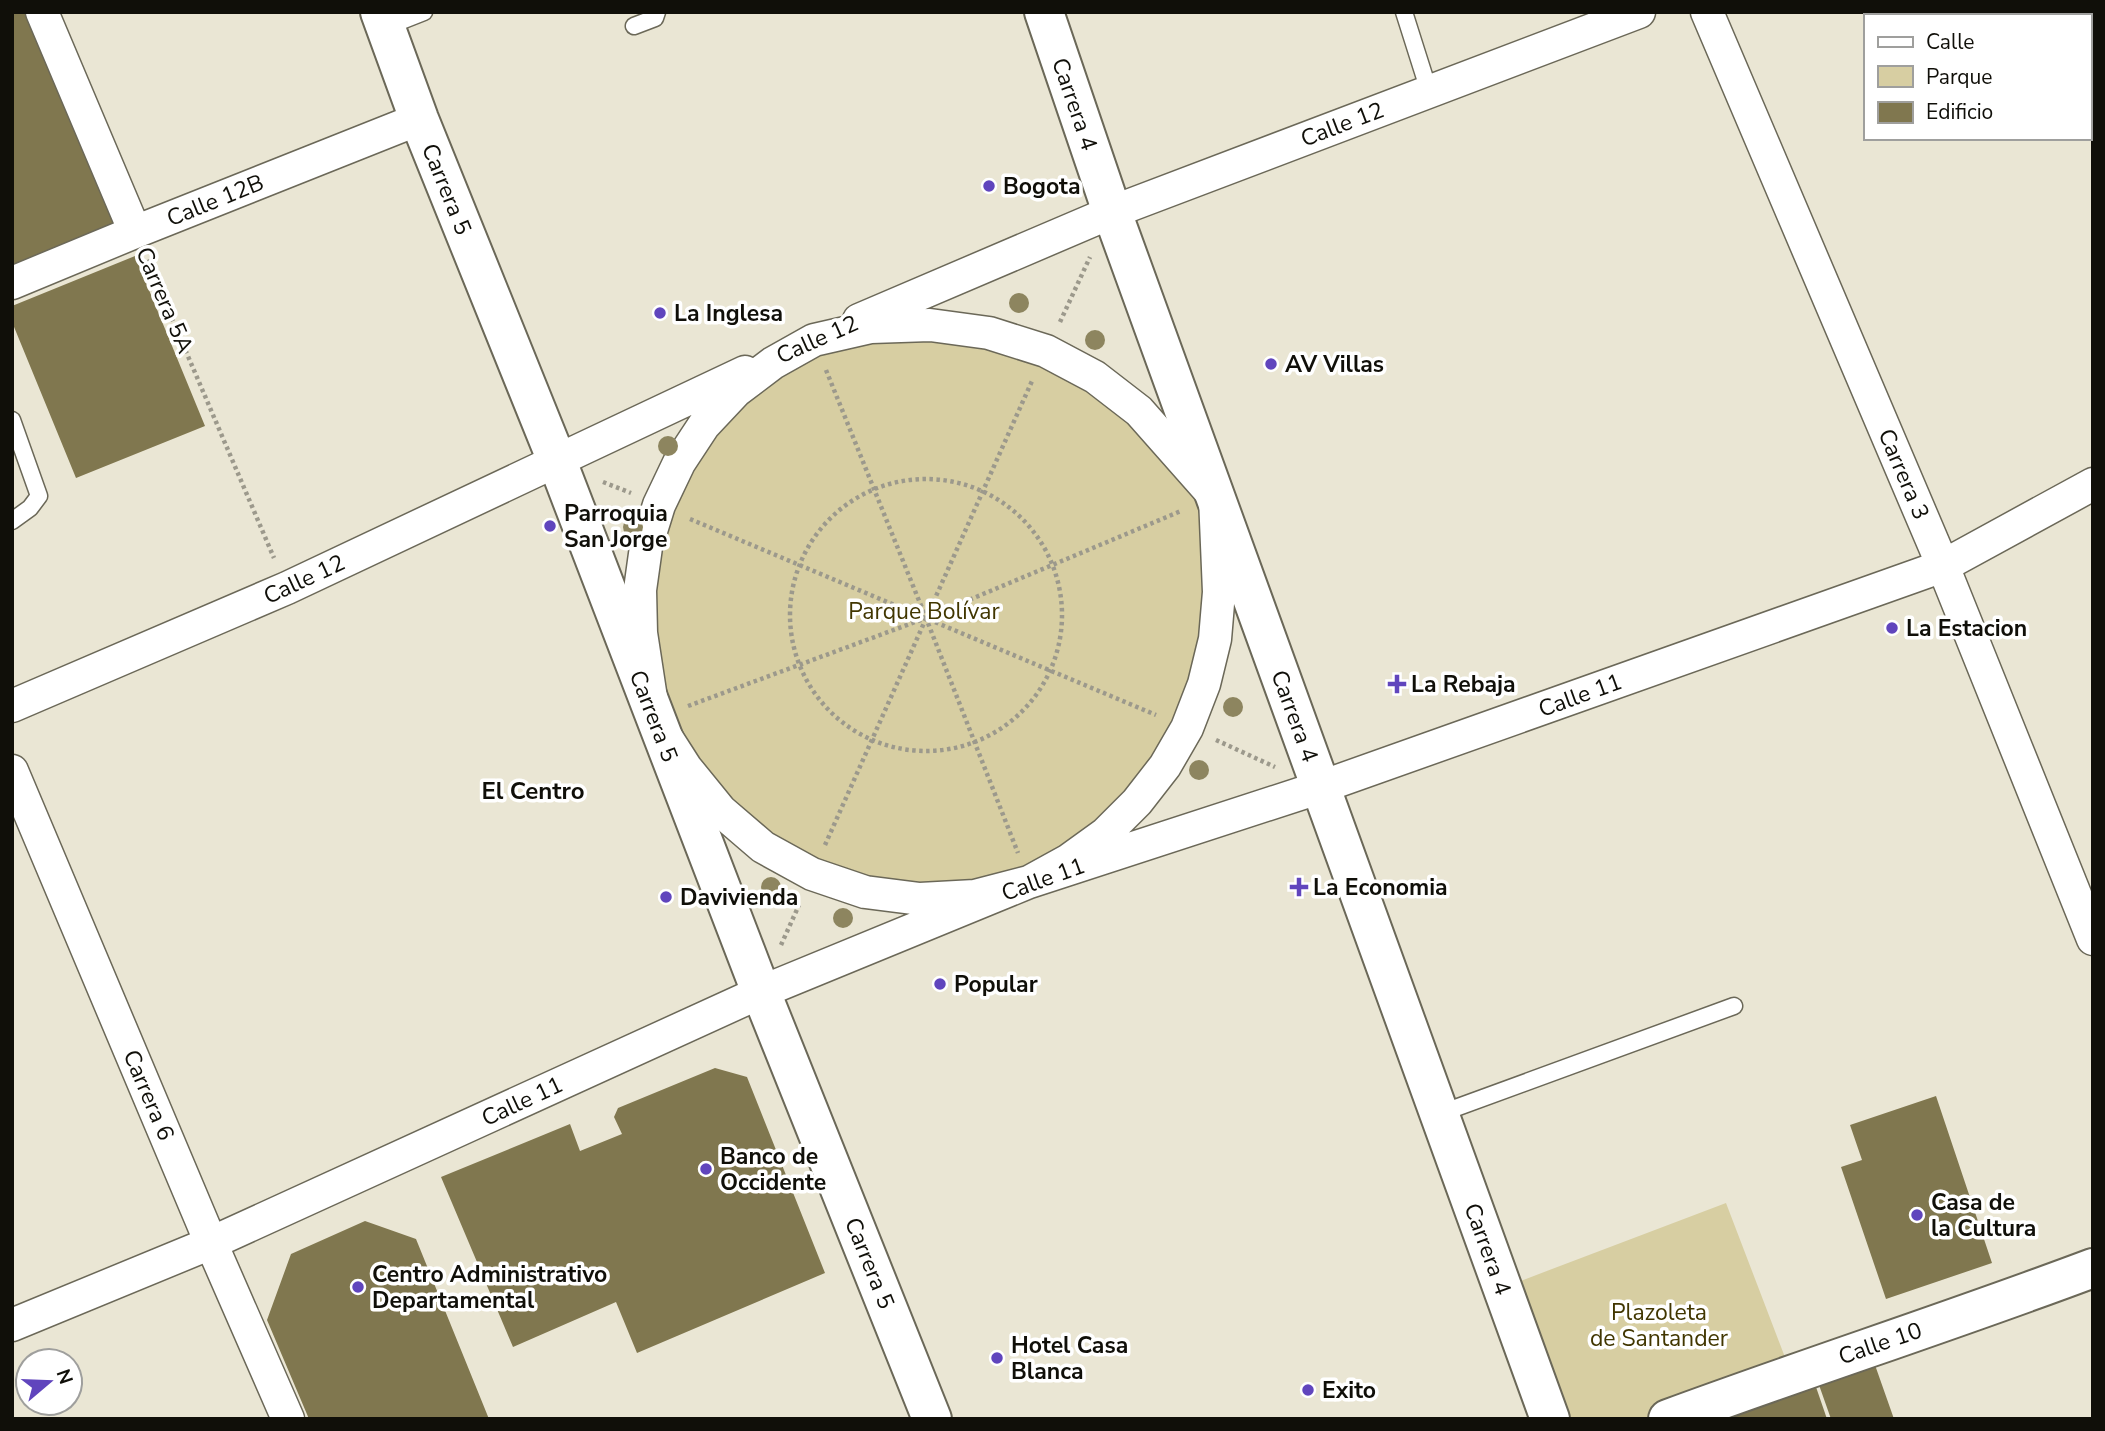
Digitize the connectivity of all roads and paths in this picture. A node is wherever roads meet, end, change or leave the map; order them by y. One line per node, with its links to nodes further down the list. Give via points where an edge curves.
1 (42, 12): 13 (street, Carrera 5A)
2 (424, 12): 8 (lane)
3 (657, 12): 9 (lane, via 655,18)
4 (1044, 12): 12 (main road, Carrera 4)
5 (1404, 12): 10 (lane)
6 (1639, 12): 10 (street, Calle 12)
7 (1707, 12): 27 (street, Carrera 3)
8 (383, 20): 11 (main road, Carrera 5)
9 (634, 26)
10 (1429, 91): 12 (street, Calle 12)
11 (419, 119): 13 (street, Calle 12B); 18 (main road, Carrera 5)
12 (1111, 212): 15 (street, Calle 12); 16 (path); 22 (main road, Carrera 4)
13 (135, 232): 14 (street, Calle 12B); 28 (path, Carrera 5A)
14 (12, 284)
15 (814, 340): 16 (street, via 871,327 930,325 989,332); 18 (street, Calle 12); 20 (path); 23 (street, via 773,363 728,399 679,463)
16 (1046, 351): 21 (path); 22 (street, via 1095,377 1139,411)
17 (12, 420): 24 (lane, via 39,496)
18 (556, 461): 23 (path); 28 (street, Calle 12); 33 (main road, Carrera 5)
19 (2093, 484): 27 (street, Calle 11)
20 (873, 487): 21 (path, via 929,477); 25 (path, via 828,518); 29 (path)
21 (984, 490): 26 (path, via 1026,520); 29 (path)
22 (1215, 497): 26 (path); 34 (street, via 1219,592 1215,639); 38 (main road, Carrera 4)
23 (659, 505): 25 (path); 33 (street, via 646,547 640,590 641,634)
24 (12, 521)
25 (798, 564): 29 (path); 30 (path, via 788,615)
26 (1054, 564): 29 (path); 31 (path, via 1064,618)
27 (1943, 566): 38 (street, Calle 11); 41 (street, Carrera 3)
28 (287, 588): 32 (street, Calle 12)
29 (926, 618): 30 (path); 31 (path); 35 (path); 36 (path)
30 (798, 666): 33 (path); 35 (path, via 827,711)
31 (1053, 671): 34 (path); 36 (path, via 1021,716)
32 (12, 706)
33 (654, 718): 39 (street, via 721,811 763,847); 42 (main road, Carrera 5)
34 (1187, 727): 38 (path); 40 (street, via 1165,766 1105,834)
35 (871, 742): 36 (path, via 923,754); 39 (path)
36 (976, 745): 40 (path)
37 (12, 771): 45 (street, Carrera 6)
38 (1321, 787): 40 (street, Calle 11); 44 (main road, Carrera 4)
39 (812, 874): 40 (street, via 865,892 920,899 975,896); 42 (path)
40 (1029, 882): 42 (street, Calle 11)
41 (2093, 939)
42 (761, 992): 45 (street, Calle 11); 50 (main road, Carrera 5)
43 (1734, 1006): 44 (lane)
44 (1439, 1114): 48 (main road, Carrera 4)
45 (211, 1243): 47 (street, Calle 11); 49 (street, Carrera 6)
46 (2093, 1268): 51 (main road, Calle 10)
47 (12, 1325)
48 (1540, 1416)
49 (288, 1419)
50 (932, 1419)
51 (1668, 1419)

